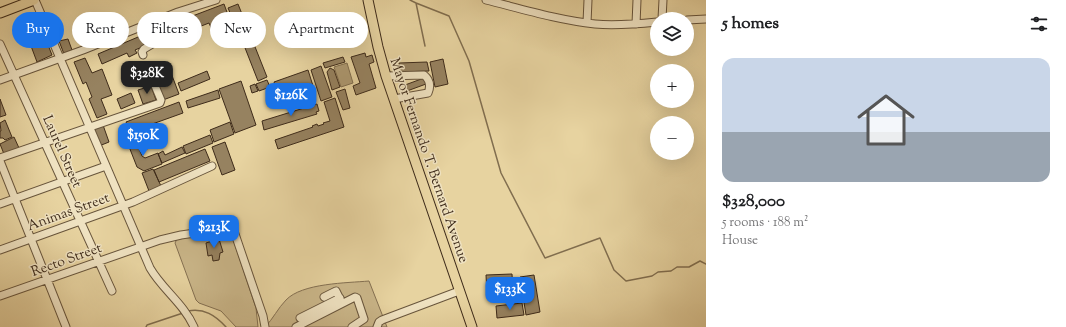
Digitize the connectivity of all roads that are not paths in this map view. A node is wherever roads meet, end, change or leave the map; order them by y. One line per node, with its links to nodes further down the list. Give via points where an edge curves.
1 (35, 0): 10 (main road); 20 (street)
2 (216, 0): 8 (street)
3 (368, 0): 23 (main road, Mayor Fernando T. Bernard Avenue)
4 (486, 0): 13 (street)
5 (588, 0): 13 (street)
6 (637, 0): 15 (street)
7 (663, 0): 9 (street)
8 (182, 12)
9 (662, 12)
10 (0, 14)
11 (706, 19): 12 (street)
12 (694, 20)
13 (587, 23): 15 (street)
14 (650, 23): 15 (street)
15 (636, 24)
16 (137, 29): 20 (street)
17 (0, 44): 21 (street, Laurel Street)
18 (146, 48): 19 (street)
19 (142, 55)
20 (60, 58): 21 (street); 26 (street)
21 (14, 74): 24 (street); 27 (street, Laurel Street)
22 (150, 74): 26 (street, via 161,103)
23 (386, 76): 25 (main road, Mayor Fernando T. Bernard Avenue); 25 (street, via 424,75 429,82 428,92)
24 (0, 80)
25 (394, 99): 42 (main road, Mayor Fernando T. Bernard Avenue)
26 (90, 127): 27 (street); 29 (street)
27 (46, 142): 28 (street); 31 (street, Laurel Street)
28 (0, 160): 32 (street)
29 (106, 166): 31 (street); 34 (street)
30 (212, 166): 34 (street, Animas Street)
31 (63, 181): 32 (street); 35 (street, Laurel Street)
32 (15, 198): 33 (street); 36 (street)
33 (0, 204)
34 (122, 205): 35 (street, Animas Street); 37 (street)
35 (80, 221): 36 (street, Animas Street); 39 (street, Laurel Street)
36 (31, 239): 38 (street, Animas Street); 40 (street)
37 (140, 247): 39 (street, Recto Street); 48 (street, via 155,276 186,312); 49 (street, Recto Street, via 181,235 227,227 233,229)
38 (0, 250)
39 (98, 261): 40 (street, Recto Street); 41 (street, Laurel Street)
40 (47, 279): 43 (street, Recto Street); 47 (street)
41 (112, 291)
42 (459, 291): 52 (street, via 382,320); 53 (main road, Mayor Fernando T. Bernard Avenue)
43 (0, 296)
44 (324, 297): 45 (street, via 336,291)
45 (341, 300): 46 (street); 50 (street); 51 (street, via 357,298 364,319)
46 (300, 318)
47 (66, 327)
48 (194, 327)
49 (265, 327)
50 (296, 327)
51 (352, 327)
52 (377, 327)
53 (472, 327)

